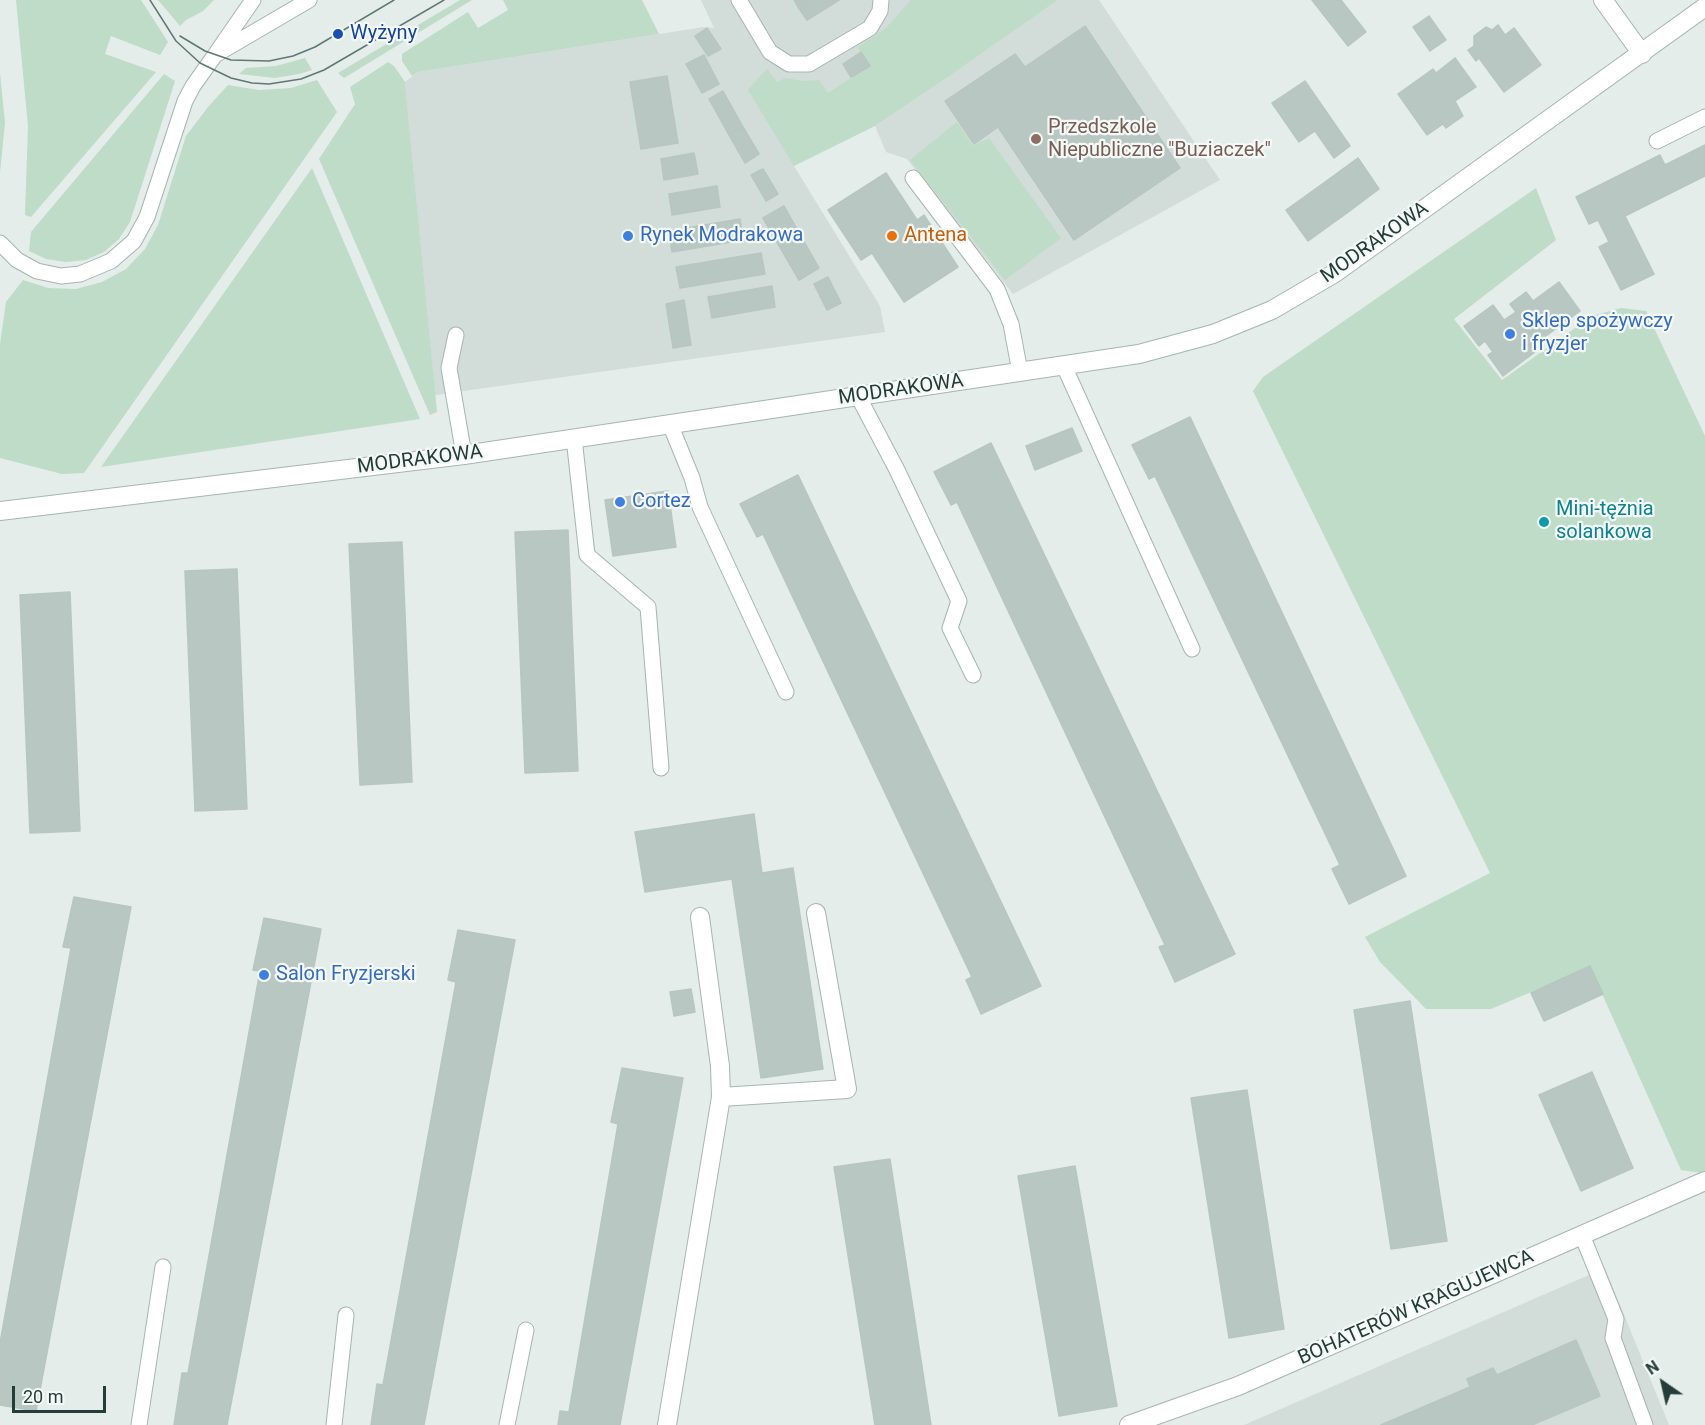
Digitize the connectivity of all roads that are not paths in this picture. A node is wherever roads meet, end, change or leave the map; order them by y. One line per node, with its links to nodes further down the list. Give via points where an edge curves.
1 (253, 0): 8 (lane)
2 (309, 0): 8 (lane)
3 (739, 0): 4 (lane, via 770,52 789,64 809,64 870,28 880,11)
4 (881, 0)
5 (1603, 0): 7 (street)
6 (1705, 7): 7 (street, MODRAKOWA)
7 (1642, 54): 14 (street, MODRAKOWA, via 1335,273 1272,310 1213,334 1139,354)
8 (215, 55): 12 (lane, via 185,101 147,217 134,241 111,261 80,274 61,276 37,271 17,260)
9 (1705, 117): 10 (lane)
10 (1658, 141)
11 (913, 178): 15 (lane, via 997,289 1011,324)
12 (0, 243)
13 (456, 335): 19 (lane, via 449,368)
14 (1064, 366): 15 (street, MODRAKOWA); 21 (lane)
15 (1020, 372): 16 (street, MODRAKOWA)
16 (858, 396): 17 (street, MODRAKOWA); 22 (lane, via 959,601 950,628)
17 (670, 424): 18 (street, MODRAKOWA); 23 (lane, via 700,507)
18 (574, 438): 19 (street, MODRAKOWA); 24 (lane, via 587,555 648,607)
19 (464, 455): 20 (street, MODRAKOWA)
20 (0, 511)
21 (1192, 650)
22 (973, 675)
23 (786, 692)
24 (661, 768)
25 (816, 913): 27 (street, via 846,1089)
26 (700, 917): 27 (street)
27 (721, 1097): 36 (street)
28 (1702, 1183): 29 (street, BOHATERÓW KRAGUJEWCA)
29 (1582, 1235): 37 (street, BOHATERÓW KRAGUJEWCA, via 1238,1386); 38 (lane, via 1616,1319 1613,1338)
30 (163, 1268): 33 (lane)
31 (346, 1315): 34 (lane)
32 (526, 1330): 35 (lane)
33 (139, 1425)
34 (334, 1425)
35 (507, 1425)
36 (667, 1425)
37 (1129, 1425)
38 (1645, 1425)

